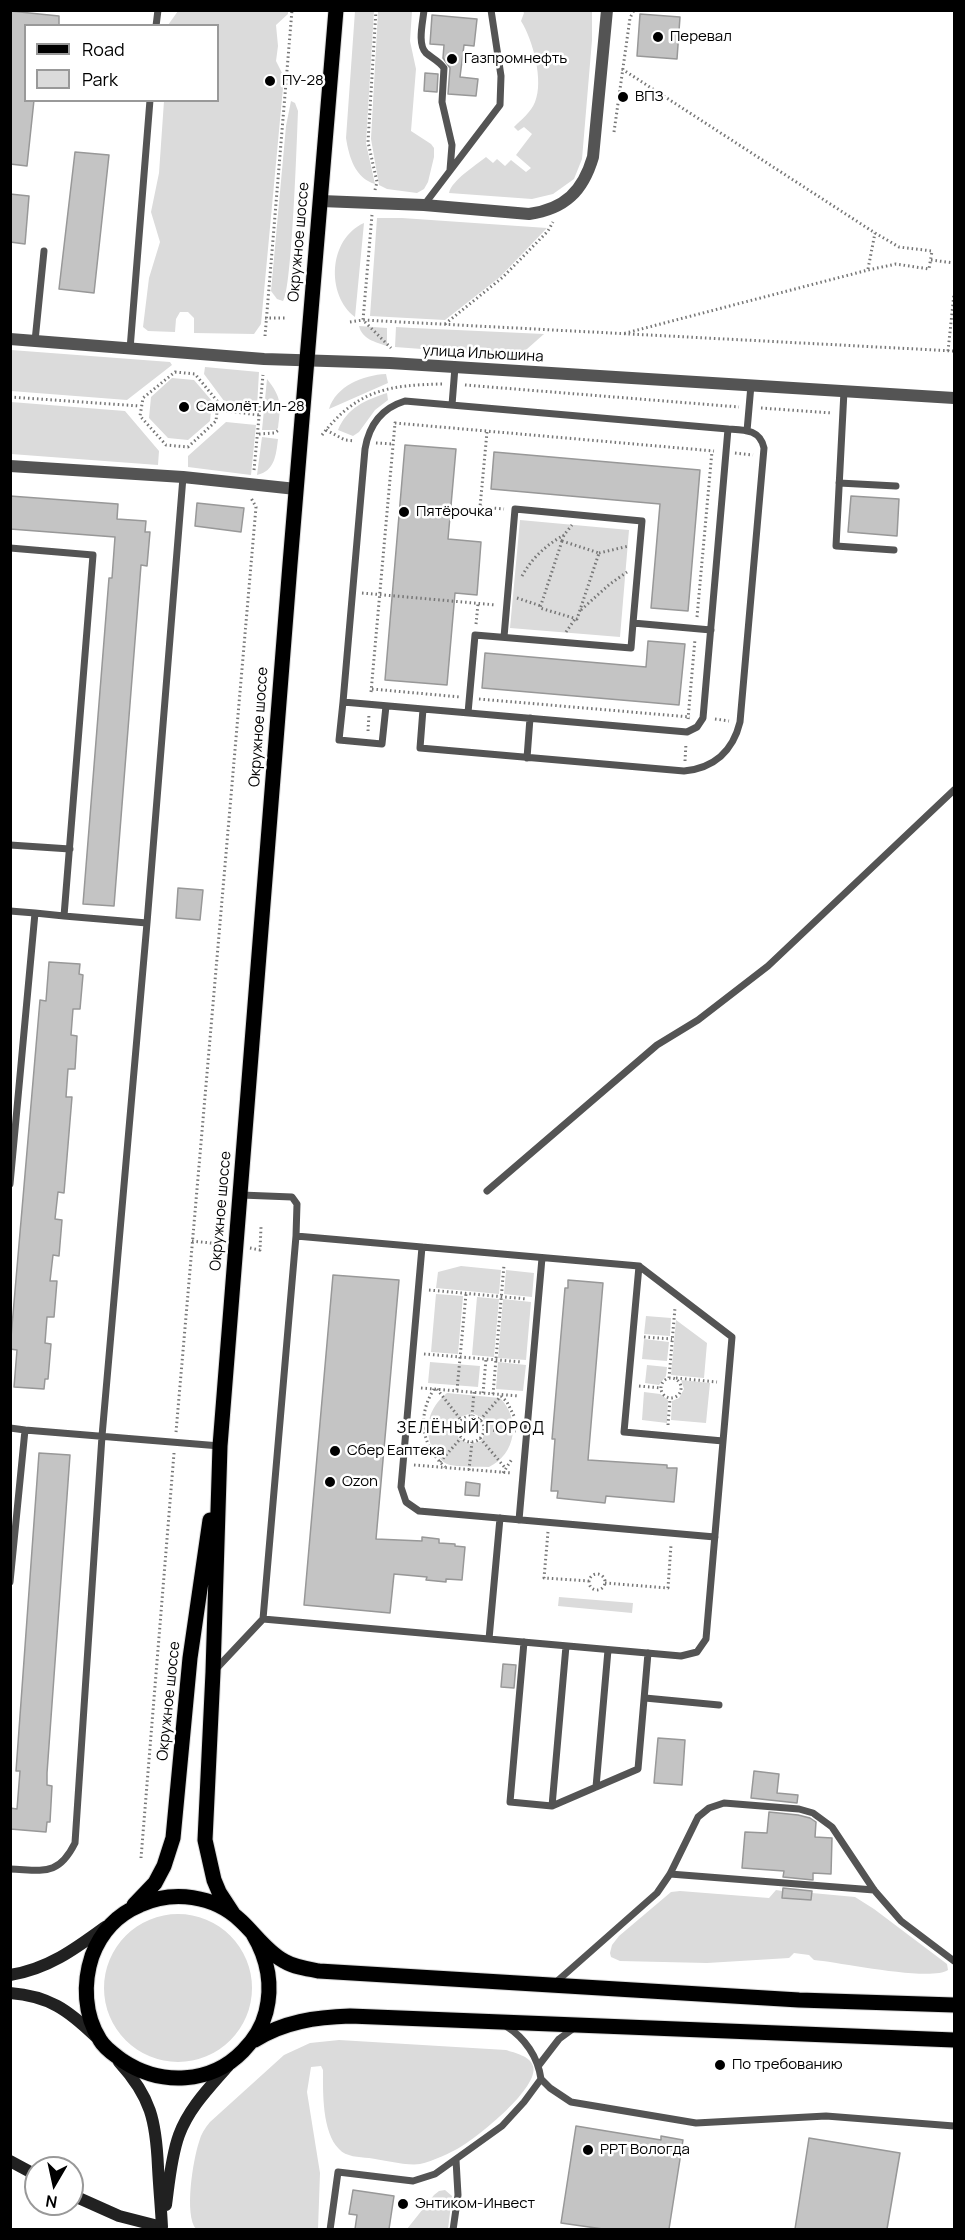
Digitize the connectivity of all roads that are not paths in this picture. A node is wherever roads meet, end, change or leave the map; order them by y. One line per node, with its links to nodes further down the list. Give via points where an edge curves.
1 (336, 10): 7 (main road, Окружное шоссе)
2 (424, 10): 6 (lane, via 421,46 444,68 442,102 452,145)
3 (491, 10): 6 (lane, via 501,76 500,105)
4 (607, 10): 8 (street, via 593,157 581,185 563,203 545,212)
5 (150, 102): 12 (lane)
6 (450, 170): 8 (lane)
7 (321, 201): 8 (street); 13 (main road, Окружное шоссе)
8 (424, 205)
9 (44, 251): 11 (lane)
10 (10, 339): 11 (street, улица Ильюшина)
11 (35, 341): 12 (street, улица Ильюшина)
12 (130, 349): 13 (street, улица Ильюшина)
13 (307, 361): 14 (street, улица Ильюшина); 25 (main road, Окружное шоссе)
14 (455, 367): 15 (street, улица Ильюшина); 18 (lane)
15 (751, 385): 16 (street, улица Ильюшина); 20 (lane)
16 (844, 391): 17 (street, улица Ильюшина); 23 (lane)
17 (954, 398)
18 (452, 405): 19 (lane); 31 (lane, via 405,401 389,408 370,429 365,449)
19 (728, 429): 20 (lane); 29 (lane)
20 (747, 431): 36 (lane, via 760,437 763,456 740,722 734,742 720,758 703,768 684,771)
21 (10, 466): 22 (street)
22 (183, 477): 25 (street); 43 (lane)
23 (839, 483): 24 (lane); 27 (lane, via 836,546)
24 (896, 486)
25 (296, 489): 46 (main road, Окружное шоссе)
26 (10, 549): 39 (lane, via 93,555)
27 (894, 550)
28 (633, 623): 29 (lane); 30 (lane, via 631,648); 30 (lane, via 642,521 515,510)
29 (711, 630): 35 (lane, via 703,718 687,732)
30 (504, 637): 34 (lane, via 475,635)
31 (343, 702): 32 (lane); 32 (lane, via 339,740 382,744)
32 (386, 706): 33 (lane)
33 (423, 709): 34 (lane); 36 (lane, via 420,748)
34 (468, 713): 35 (lane)
35 (530, 718): 36 (lane)
36 (527, 758)
37 (954, 790): 45 (lane, via 768,966 657,1046)
38 (10, 845): 39 (lane)
39 (70, 849): 42 (lane)
40 (10, 911): 41 (lane)
41 (35, 913): 42 (lane); 44 (lane)
42 (64, 916): 43 (lane)
43 (147, 923): 53 (lane)
44 (10, 1184)
45 (486, 1191)
46 (241, 1195): 47 (lane, via 292,1197 297,1204); 55 (main road, Окружное шоссе)
47 (296, 1236): 48 (lane); 60 (lane)
48 (422, 1247): 49 (lane); 56 (lane, via 402,1492 406,1502 419,1511)
49 (542, 1258): 50 (lane); 57 (lane)
50 (639, 1266): 54 (lane, via 732,1337); 54 (lane, via 624,1432)
51 (10, 1428): 52 (lane)
52 (25, 1430): 53 (lane); 59 (lane)
53 (102, 1436): 55 (lane); 71 (lane, via 75,1843 60,1866 49,1871)
54 (723, 1441): 58 (lane)
55 (220, 1446): 66 (main road, Окружное шоссе); 74 (main road, Окружное шоссе, via 190,1658 173,1838 155,1883)
56 (500, 1518): 57 (lane); 61 (lane)
57 (519, 1520): 58 (lane)
58 (715, 1537): 65 (lane, via 706,1639 698,1652 681,1656)
59 (10, 1582)
60 (263, 1619): 61 (lane); 66 (lane)
61 (489, 1639): 62 (lane)
62 (524, 1642): 63 (lane); 70 (lane, via 510,1802)
63 (566, 1646): 64 (lane); 70 (lane)
64 (608, 1650): 65 (lane); 69 (lane)
65 (648, 1653): 67 (lane)
66 (213, 1672): 75 (main road, Окружное шоссе, via 205,1840 214,1880)
67 (645, 1698): 68 (lane); 69 (lane, via 638,1769)
68 (719, 1705)
69 (596, 1787): 70 (lane)
70 (552, 1806)
71 (10, 1869)
72 (670, 1874): 73 (lane); 73 (lane, via 698,1817 724,1803 813,1813 832,1827); 80 (lane, via 657,1893)
73 (873, 1890): 78 (lane, via 901,1921)
74 (128, 1911): 75 (main road, via 158,1898 186,1896 209,1901); 76 (main road)
75 (234, 1915): 77 (main road)
76 (113, 1921): 79 (street, via 60,1958); 87 (main road, via 98,1943 87,1976 88,2008)
77 (253, 1934): 80 (main road, via 285,1962 303,1968); 86 (main road, via 265,1957 270,1987 262,2025)
78 (954, 1961)
79 (10, 1975)
80 (551, 1986): 82 (main road)
81 (10, 1993): 87 (street, via 30,1994 54,2003)
82 (954, 2005)
83 (499, 2021): 84 (main road); 86 (main road, via 324,2017 266,2033); 89 (lane, via 523,2040)
84 (579, 2025): 85 (main road); 89 (lane, via 558,2039)
85 (954, 2040)
86 (252, 2042): 88 (main road)
87 (104, 2045): 88 (main road, via 138,2069 172,2079 196,2077); 96 (street, via 138,2085 154,2121)
88 (230, 2063): 96 (street, via 195,2104 177,2138)
89 (539, 2065): 90 (lane)
90 (541, 2079): 91 (lane, via 561,2096 582,2105 696,2123 826,2116); 92 (lane, via 502,2126)
91 (954, 2126)
92 (456, 2160): 97 (lane, via 435,2174 413,2181 338,2172); 98 (lane, via 458,2195)
93 (10, 2161): 94 (street)
94 (24, 2169)
95 (84, 2200): 96 (street)
96 (163, 2229)
97 (330, 2229)
98 (453, 2229)

